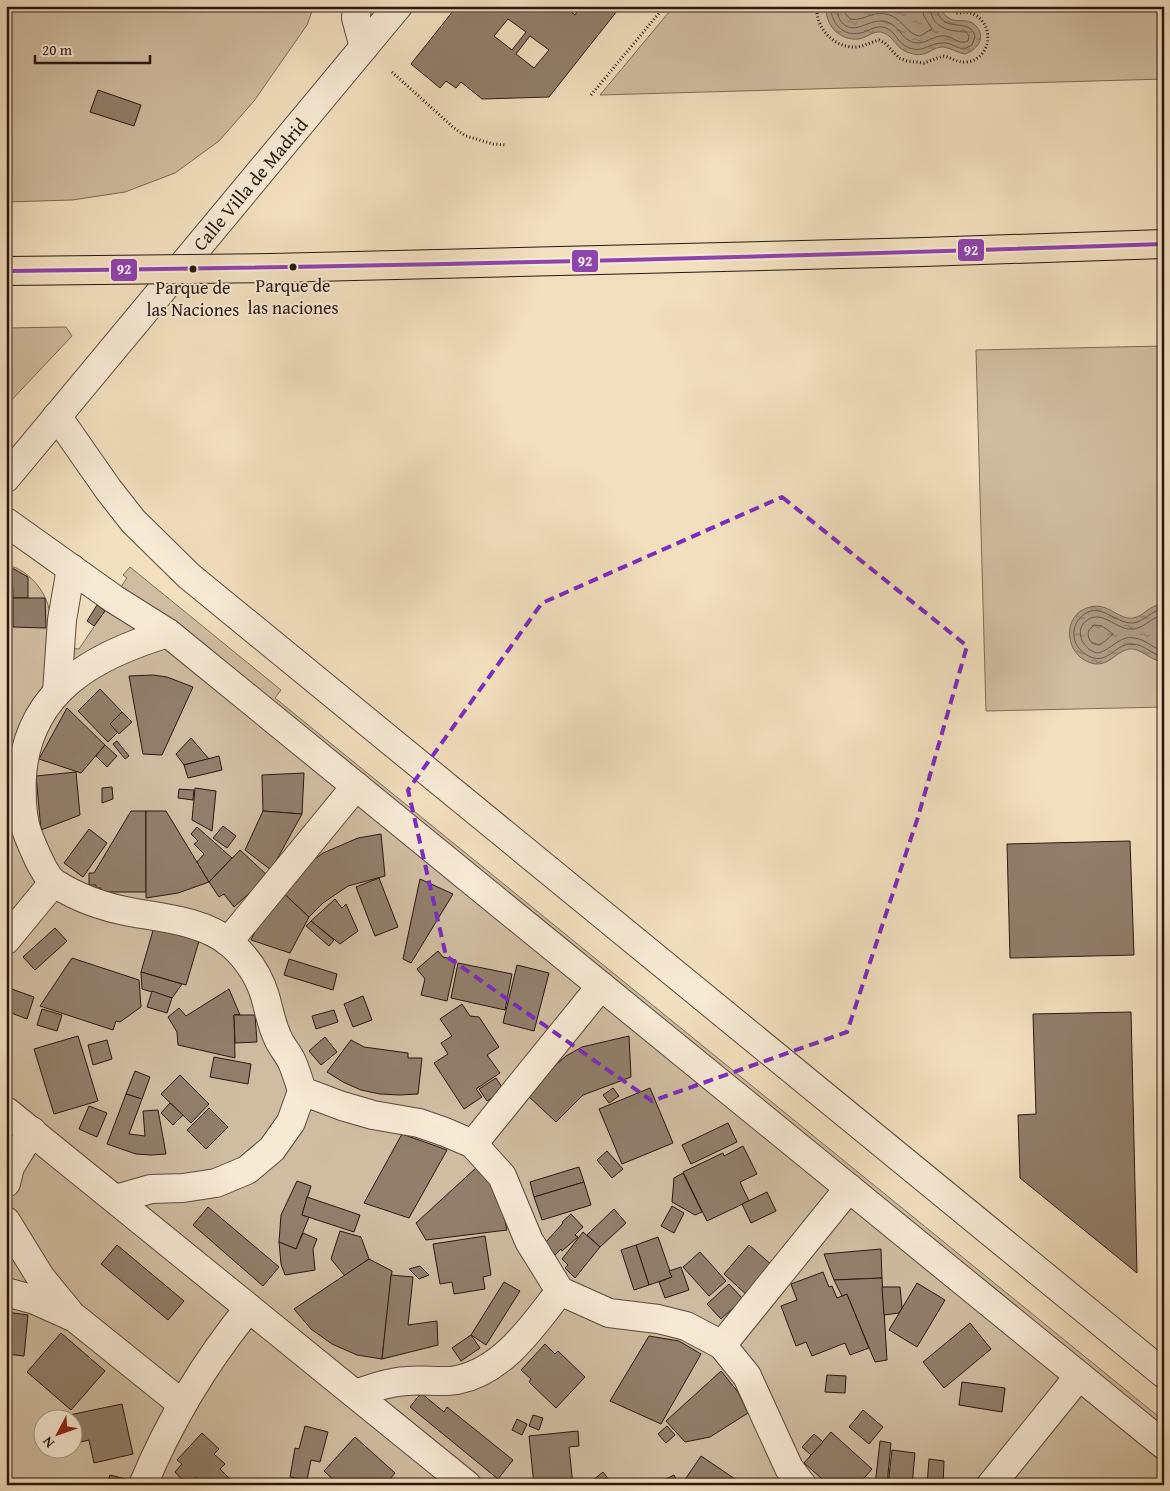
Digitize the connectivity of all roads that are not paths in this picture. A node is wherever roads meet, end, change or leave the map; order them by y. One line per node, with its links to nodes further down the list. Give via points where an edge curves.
1 (357, 6): 3 (street, via 356,18)
2 (398, 6): 3 (street, Calle Villa de Madrid)
3 (364, 47): 6 (street, Calle Villa de Madrid)
4 (1164, 244): 5 (highway, bridge, via 271,268)
5 (6, 271)
6 (57, 416): 7 (street, Calle Villa de Madrid); 31 (street, via 133,521 189,576)
7 (6, 478)
8 (6, 522): 9 (street)
9 (71, 568): 10 (street); 11 (street, via 62,620)
10 (168, 633): 11 (street, via 106,656); 13 (street)
11 (56, 692): 12 (street, via 41,712)
12 (15, 760): 14 (street, via 24,824 36,855)
13 (356, 786): 16 (street); 17 (street)
14 (53, 883): 15 (street); 16 (street, via 83,898 129,912 185,922)
15 (6, 940)
16 (228, 942): 18 (street, via 255,973 278,1039 292,1062)
17 (602, 986): 21 (street); 23 (street)
18 (302, 1091): 21 (street, via 373,1115 419,1123); 24 (street, via 291,1122 272,1149 247,1170 216,1183 151,1189)
19 (6, 1110): 20 (street)
20 (32, 1131): 22 (street, via 10,1167); 24 (street)
21 (473, 1144): 26 (street, via 502,1176 529,1241)
22 (6, 1183)
23 (849, 1188): 30 (street); 32 (street)
24 (116, 1199): 28 (street)
25 (6, 1221): 29 (street, via 41,1278)
26 (560, 1291): 30 (street, via 609,1312 686,1326); 33 (street, via 512,1349 477,1374 436,1382 409,1380)
27 (6, 1292): 29 (street, via 35,1300)
28 (249, 1308): 33 (street); 34 (street)
29 (75, 1318): 34 (street)
30 (722, 1345): 38 (street, via 748,1376 789,1468)
31 (1164, 1374)
32 (1080, 1376): 35 (street); 39 (street)
33 (355, 1394): 37 (street)
34 (182, 1404): 36 (street)
35 (1164, 1445)
36 (143, 1485)
37 (467, 1485)
38 (802, 1485)
39 (991, 1485)

